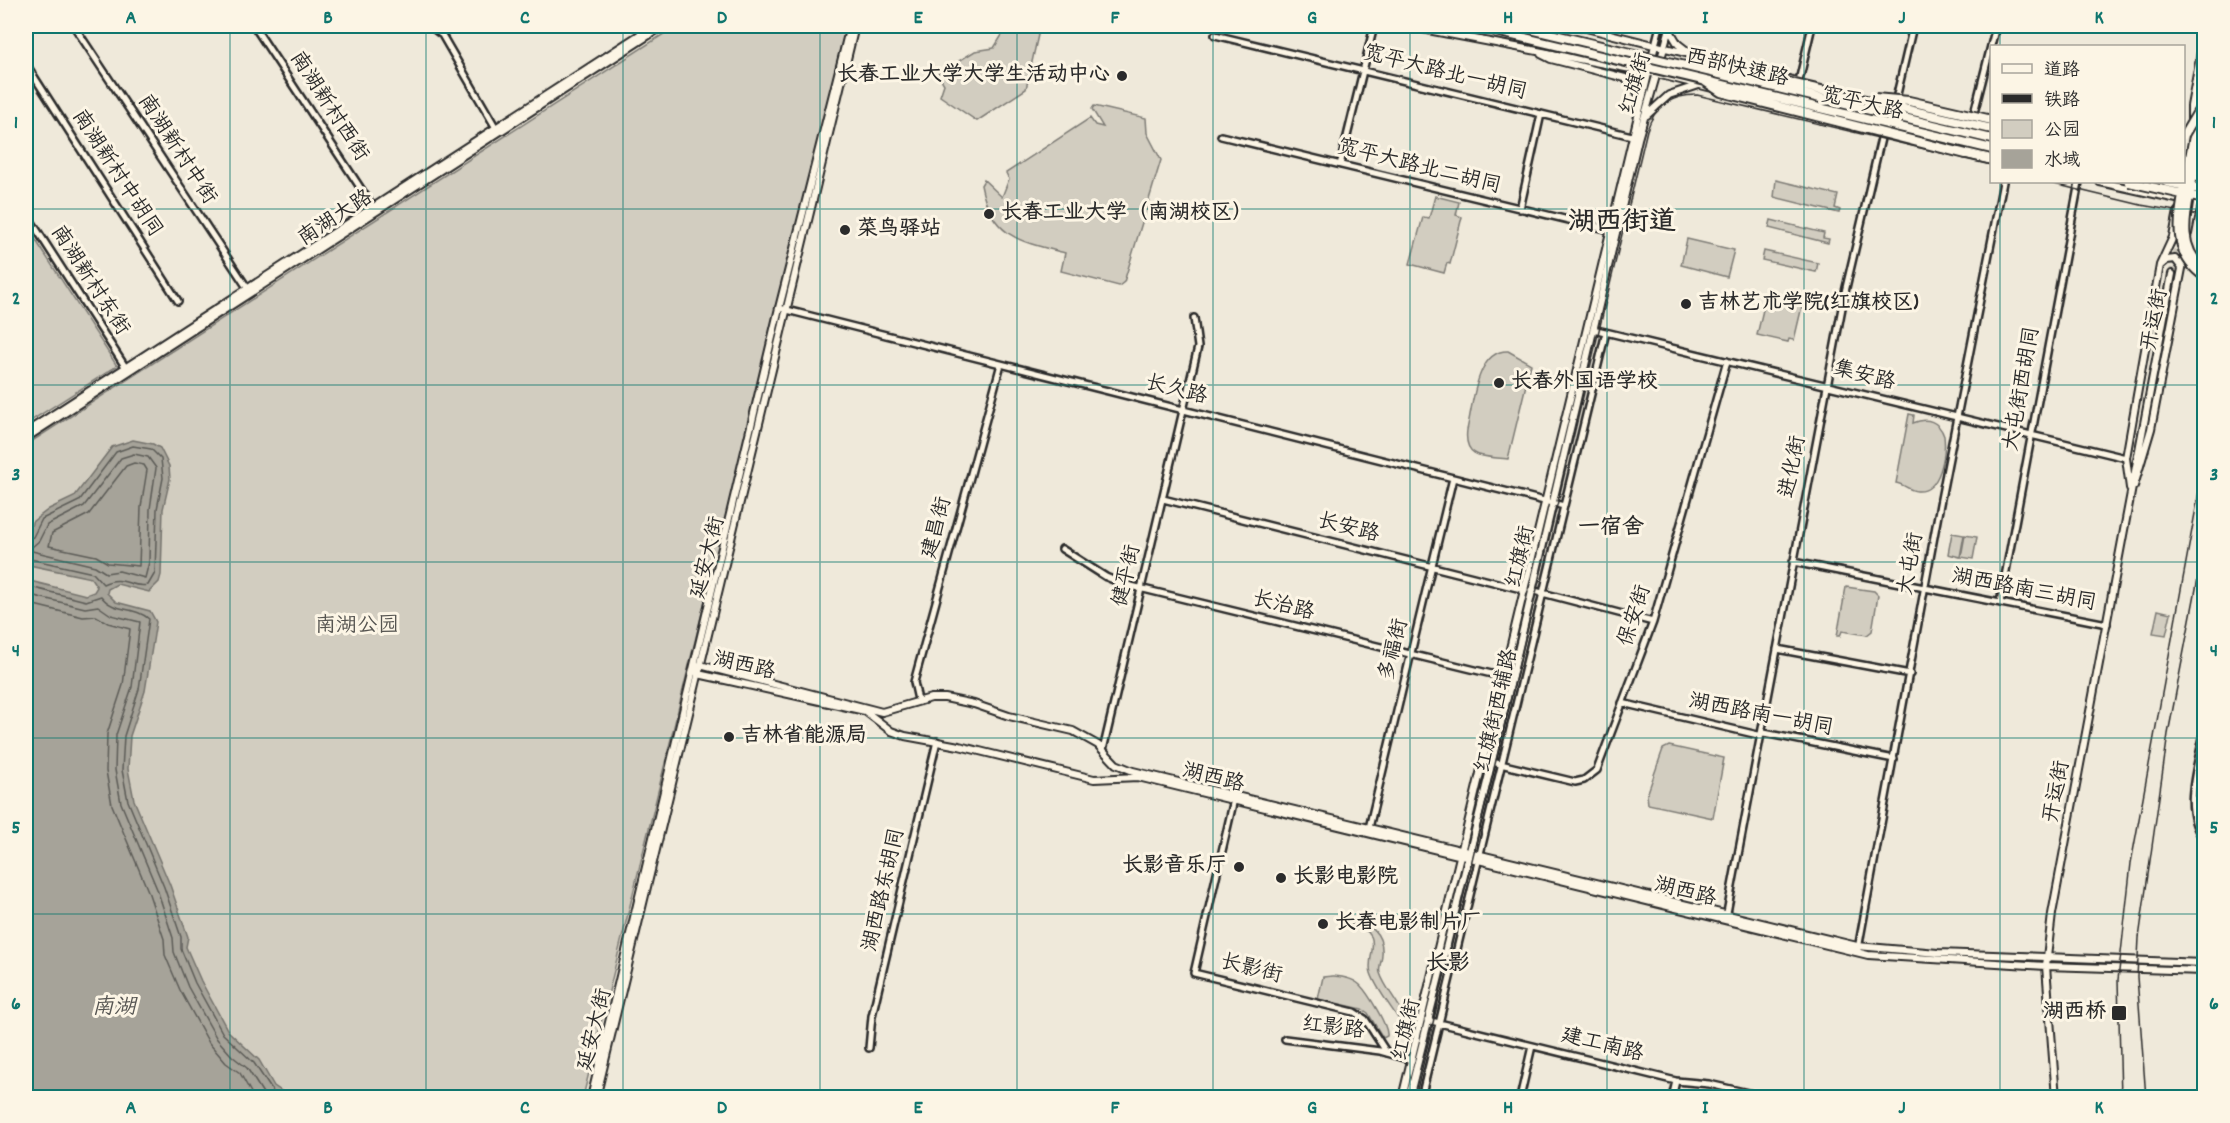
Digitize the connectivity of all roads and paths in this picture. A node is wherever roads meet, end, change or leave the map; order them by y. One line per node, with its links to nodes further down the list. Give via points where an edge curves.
1 (74, 26): 79 (street, 南湖新村中街)
2 (254, 26): 70 (street, 南湖新村西街)
3 (430, 26): 44 (street, via 442,35)
4 (653, 26): 44 (main road, 南湖大路)
5 (663, 26): 79 (main road, 南湖大路)
6 (850, 26): 81 (main road, 延安大街)
7 (855, 26): 81 (main road, 延安大街)
8 (1374, 26): 29 (street)
9 (1407, 26): 25 (main road, 宽平大路)
10 (1450, 26): 11 (highway, 西部快速路)
11 (1475, 26): 34 (highway, 西部快速路, bridge)
12 (1517, 26): 28 (highway, 西部快速路, bridge)
13 (1578, 26): 21 (main road, 宽平大路)
14 (1660, 26): 21 (street, 红旗街)
15 (1812, 26): 32 (street)
16 (1913, 26): 38 (street, 进化街)
17 (1996, 26): 22 (street)
18 (1670, 27): 23 (street, 红旗街); 26 (main road, via 1678,44)
19 (1215, 35): 29 (street, 宽平大路北一胡同)
20 (2205, 36): 56 (main road, via 2191,106 2192,131)
21 (1655, 45): 23 (main road, 宽平大路); 30 (main road, 红旗街)
22 (1991, 45)
23 (1664, 48): 26 (main road, 宽平大路); 31 (main road, 红旗街)
24 (1990, 49): 43 (street)
25 (1535, 51): 30 (main road, 宽平大路); 36 (main road, via 1551,59 1625,78)
26 (1696, 57): 32 (main road, 宽平大路)
27 (26, 64): 80 (street, 南湖新村中胡同)
28 (1682, 65): 35 (highway, bridge, via 1713,65); 50 (highway, 西部快速路, bridge)
29 (1363, 71): 39 (street, 宽平大路北一胡同); 55 (street)
30 (1647, 72): 31 (main road, 宽平大路); 36 (main road, 红旗街)
31 (1657, 74): 34 (main road, 宽平大路); 40 (main road, 红旗街)
32 (1799, 81): 38 (main road, 宽平大路)
33 (2205, 81): 37 (highway)
34 (1702, 82): 40 (main road, via 1669,95); 42 (main road, 宽平大路); 52 (highway, 西部快速路, bridge); 54 (highway, bridge, via 1721,92)
35 (1856, 98): 41 (highway, bridge, via 1909,101); 46 (highway, bridge)
36 (1640, 99): 49 (main road, 红旗街)
37 (2203, 107): 47 (highway, bridge); 75 (highway, bridge, via 2185,229 2189,250); 78 (highway, bridge, via 2178,229 2187,259)
38 (1893, 109): 42 (street, 进化街); 43 (main road, 宽平大路)
39 (1541, 114): 49 (street, 宽平大路北一胡同); 71 (street)
40 (1645, 118): 83 (main road, 红旗街)
41 (1990, 120)
42 (1883, 127): 53 (main road, 宽平大路); 88 (street, 进化街)
43 (1970, 127): 45 (main road, 宽平大路)
44 (496, 128): 70 (main road, 南湖大路)
45 (1990, 129)
46 (1990, 129)
47 (2185, 134)
48 (1221, 136): 55 (street, 宽平大路北二胡同)
49 (1632, 136): 73 (main road, 红旗街)
50 (1990, 139)
51 (2205, 150): 64 (main road, 开运街)
52 (1990, 151)
53 (1990, 151)
54 (1990, 160)
55 (1340, 165): 71 (street, 宽平大路北二胡同)
56 (2185, 169)
57 (2185, 181): 64 (main road)
58 (2003, 183): 90 (street, 大屯街)
59 (2079, 183): 92 (street, 大屯街西胡同)
60 (2104, 183): 67 (main road)
61 (2133, 183): 66 (highway, bridge)
62 (2172, 183): 65 (highway, bridge)
63 (2183, 183): 67 (main road, 开运街)
64 (2201, 183): 68 (main road, 开运街)
65 (2205, 190)
66 (2205, 199)
67 (2179, 200): 68 (main road); 74 (main road, 开运街, via 2173,237)
68 (2193, 203): 69 (main road); 76 (main road, 开运街)
69 (2205, 205)
70 (373, 207): 79 (main road, 南湖大路)
71 (1520, 209): 73 (street, 宽平大路北二胡同)
72 (26, 213): 87 (street, 南湖新村东街)
73 (1610, 230): 98 (main road, 红旗街)
74 (2160, 265): 76 (main road, via 2175,259); 94 (main road, 开运街)
75 (2205, 268)
76 (2182, 269): 96 (main road, 开运街, via 2151,429)
77 (2172, 274): 96 (main road, 开运街)
78 (2205, 276)
79 (249, 291): 87 (main road, 南湖大路); 93 (main road, 南湖大路)
80 (178, 301)
81 (783, 309): 86 (street, 长久路); 112 (main road, 延安大街)
82 (1194, 318): 89 (street, 健平街, via 1198,347)
83 (1593, 329): 84 (street, 集安路); 98 (main road, 红旗街)
84 (1606, 332): 85 (street, 集安路); 99 (street, 红旗街西辅路)
85 (1727, 361): 88 (street, 集安路); 108 (street, 保安街)
86 (1001, 364): 89 (street, 长久路); 116 (street, 建昌街, via 914,682)
87 (126, 368): 91 (main road, 南湖大路)
88 (1826, 385): 90 (street, 集安路); 101 (street, 进化街)
89 (1183, 409): 95 (street, 长久路); 97 (street, 健平街)
90 (1957, 418): 92 (street, 集安路); 104 (street, 大屯街)
91 (26, 432)
92 (2031, 435): 94 (street, 集安路); 107 (street, 大屯街西胡同)
93 (26, 438)
94 (2126, 459): 96 (main road, 开运街)
95 (1453, 478): 98 (street, 长久路); 102 (street, 多福街)
96 (2131, 495): 109 (main road, 开运街)
97 (1163, 500): 102 (street, 长安路); 103 (street, 健平街)
98 (1549, 501): 99 (street, 长久路); 105 (main road, 红旗街)
99 (1564, 506): 106 (street, 红旗街西辅路)
100 (1062, 549): 103 (street, 长治路, via 1106,577)
101 (1793, 562): 104 (street, 湖西路南三胡同); 110 (street, 进化街)
102 (1432, 567): 105 (street, 长安路); 111 (street, 多福街)
103 (1142, 589): 111 (street, 长治路); 121 (street, 健平街)
104 (1925, 589): 107 (street, 湖西路南三胡同); 114 (street, 大屯街)
105 (1528, 590): 106 (street, 长安路); 115 (main road, 红旗街); 123 (main road, 红旗街)
106 (1543, 593): 108 (street, 长安路); 124 (street, 红旗街西辅路)
107 (2000, 603): 109 (street, 湖西路南三胡同)
108 (1653, 622): 117 (street, 保安街)
109 (2107, 624): 132 (main road, 开运街)
110 (1777, 649): 114 (street); 119 (street, 进化街)
111 (1411, 655): 115 (street, 长治路); 126 (street, 多福街)
112 (697, 666): 113 (main road, 延安大街); 116 (main road, 湖西路, via 882,712); 144 (main road, 延安大街)
113 (698, 674): 120 (main road, 湖西路, via 865,711 905,736); 145 (main road, 延安大街)
114 (1910, 674): 122 (street, 大屯街)
115 (1504, 677): 128 (main road, 红旗街)
116 (918, 700): 121 (main road, 湖西路, via 945,698 974,704 1073,731)
117 (1622, 703): 119 (street, 湖西路南一胡同); 124 (street, 保安街, via 1597,770 1584,780 1575,782)
118 (2205, 732): 127 (street, via 2191,802)
119 (1761, 734): 122 (street, 湖西路南一胡同); 130 (street, 进化街)
120 (937, 741): 125 (main road, 湖西路, via 1094,779 1138,777); 140 (street, 湖西路东胡同, via 872,1016)
121 (1103, 750): 125 (main road, 湖西路, via 1116,764 1133,771)
122 (1893, 759): 131 (street, 大屯街)
123 (1492, 762): 124 (street, 保安街); 128 (main road, 红旗街)
124 (1502, 764): 129 (street, 红旗街西辅路)
125 (1234, 799): 126 (main road, 湖西路); 128 (main road, 湖西路); 141 (street, 长影街, via 1194,973 1354,1012 1365,1019)
126 (1369, 828): 128 (main road, 湖西路)
127 (2205, 840)
128 (1465, 854): 129 (main road, 湖西路); 136 (main road, 红旗街); 142 (main road, 红旗街)
129 (1479, 857): 130 (main road, 湖西路); 137 (street, 红旗街西辅路)
130 (1726, 917): 131 (main road, 湖西路)
131 (1858, 950): 132 (main road, 湖西路); 134 (main road, 湖西路)
132 (2046, 957): 133 (main road, 湖西路); 134 (main road, 开运街)
133 (2205, 963)
134 (2046, 966): 135 (main road, 湖西路); 152 (main road, 开运街)
135 (2205, 971)
136 (1427, 1020): 137 (street, 建工南路); 147 (main road, 红旗街)
137 (1440, 1023): 139 (street, 建工南路); 148 (street, 红旗街西辅路)
138 (1285, 1040): 141 (street, 红影路)
139 (1532, 1046): 143 (street, 建工南路); 149 (street)
140 (869, 1048)
141 (1388, 1053): 142 (street, 红影路)
142 (1412, 1060): 146 (main road, 红旗街)
143 (1676, 1081): 150 (street); 151 (street, 建工南路)
144 (591, 1098)
145 (596, 1098)
146 (1402, 1098)
147 (1409, 1098)
148 (1421, 1098)
149 (1520, 1098)
150 (1672, 1098)
151 (1770, 1098)
152 (2056, 1098)

